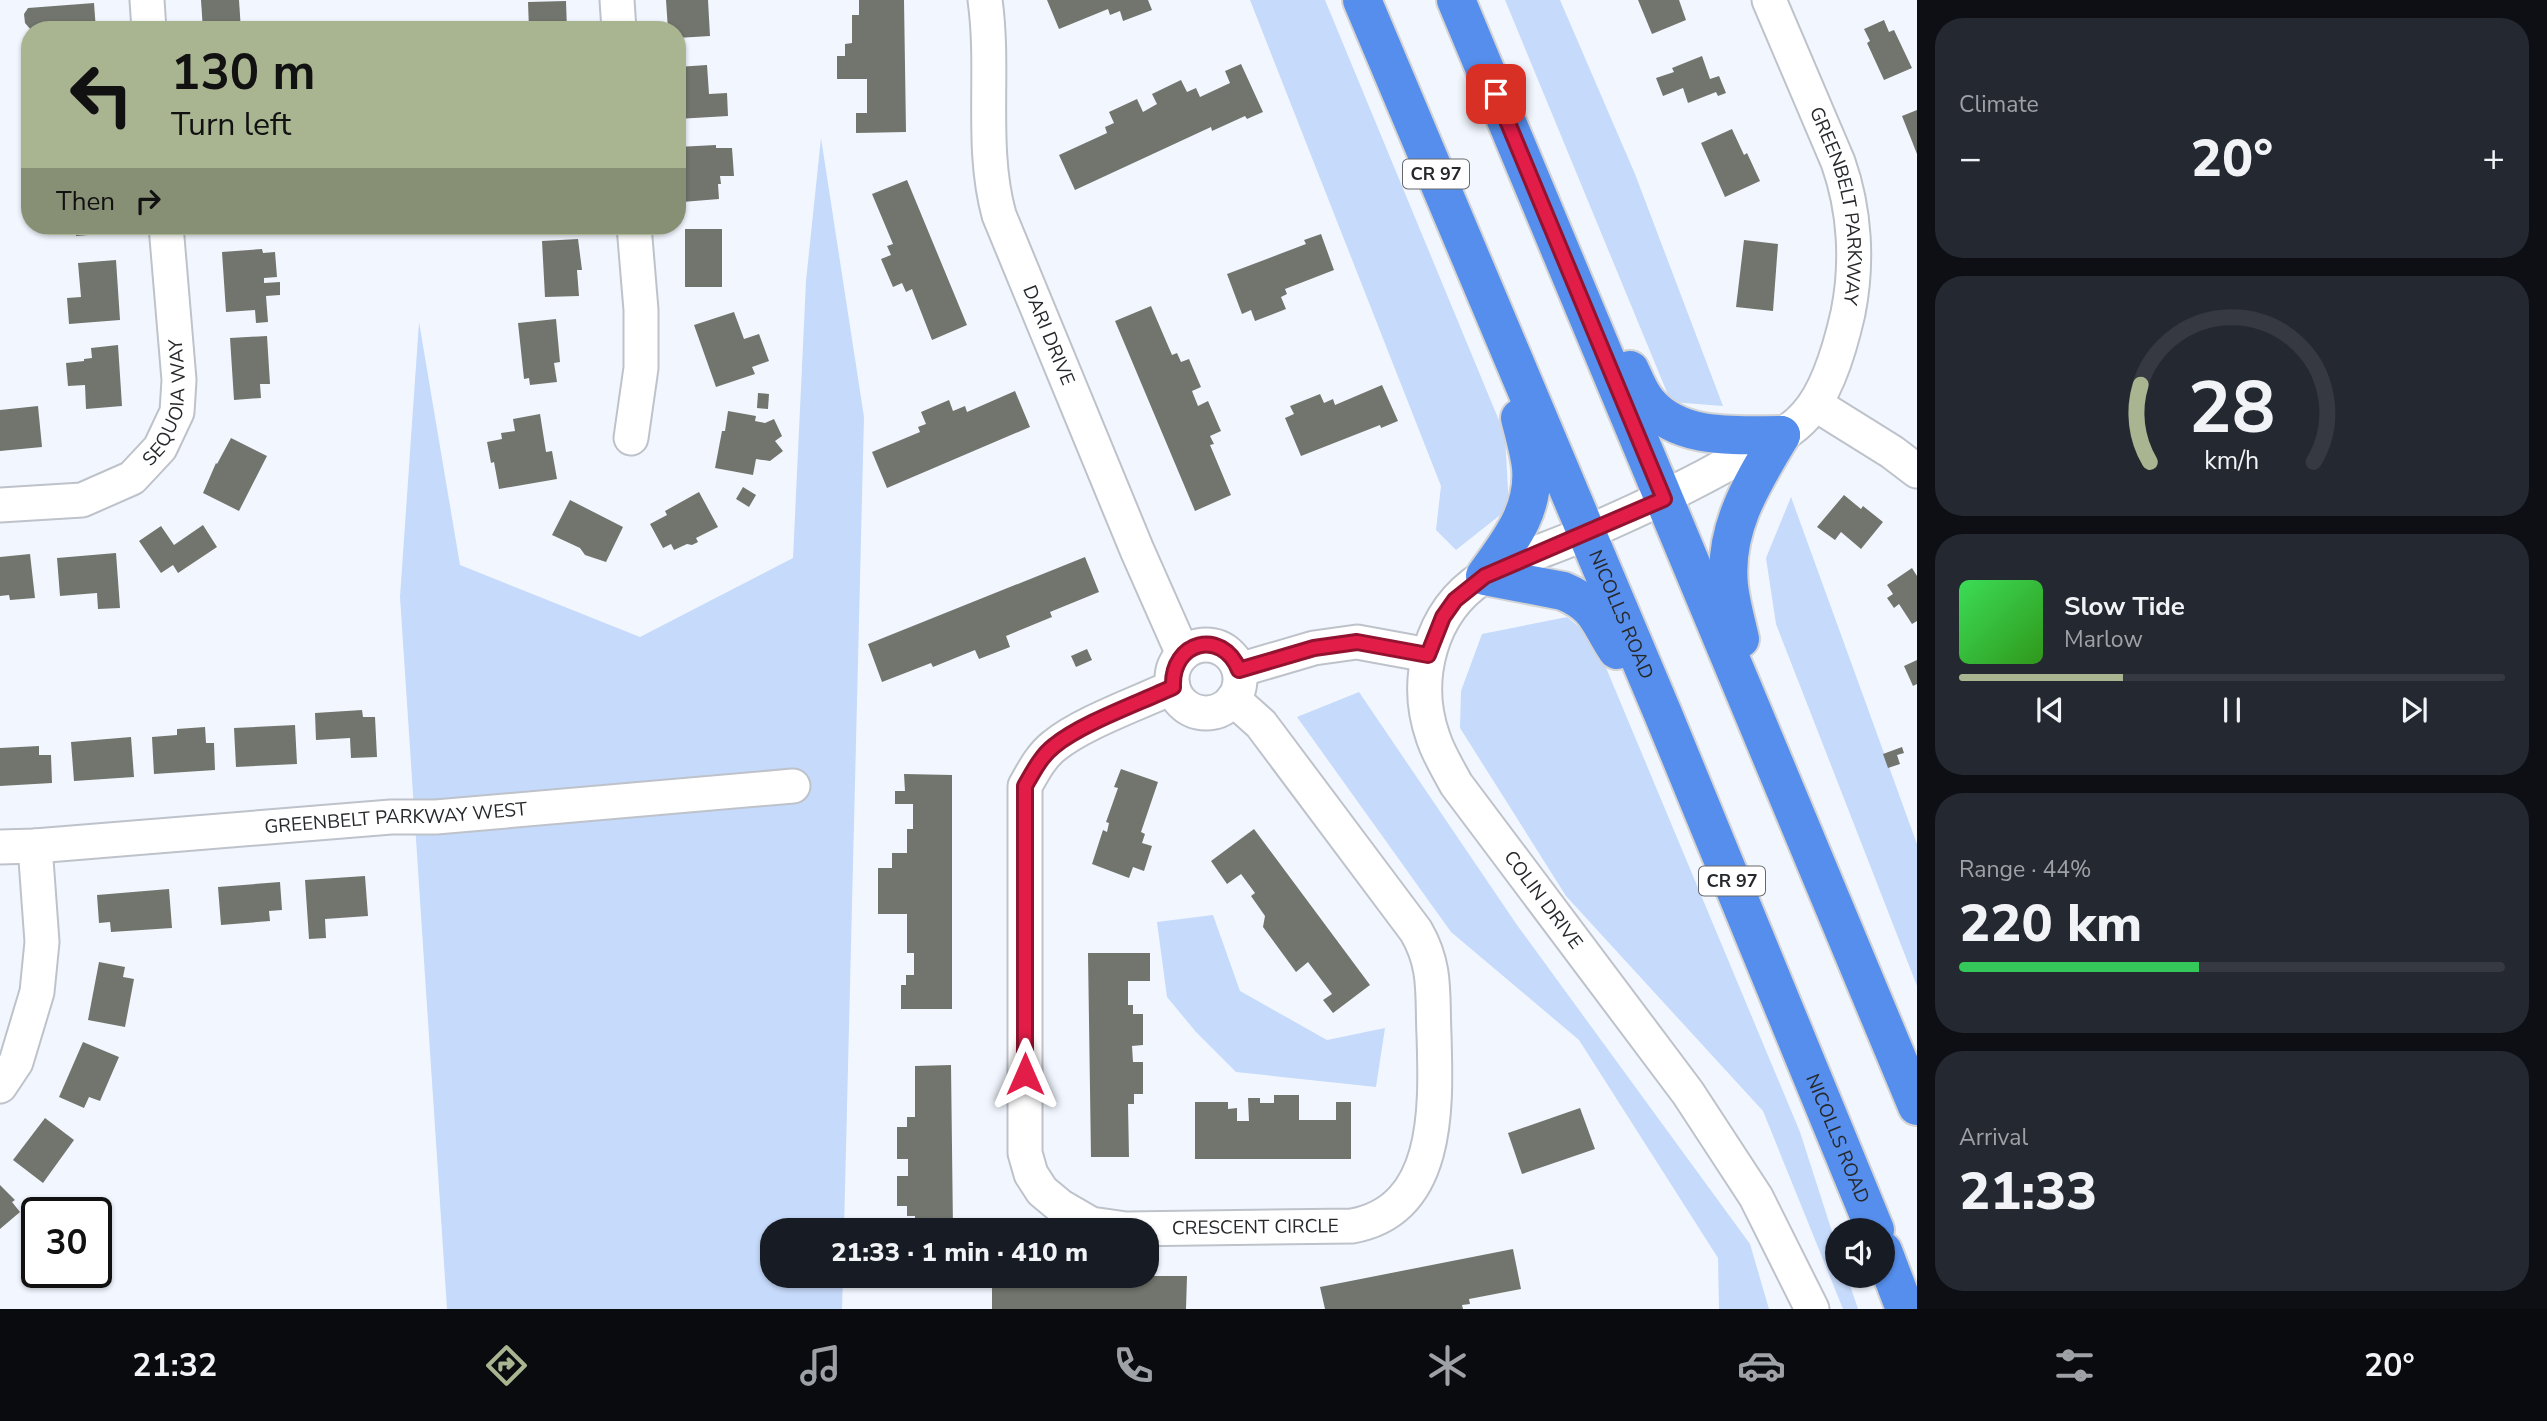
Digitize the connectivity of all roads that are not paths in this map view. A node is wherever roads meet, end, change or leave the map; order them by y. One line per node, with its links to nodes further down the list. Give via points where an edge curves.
1 (147, 0): 7 (street)
2 (617, 0): 8 (street)
3 (985, 0): 21 (street, DARI DRIVE, via 990,35 990,163 999,215)
4 (1362, 0): 12 (highway, NICOLLS ROAD / CR 97)
5 (1456, 0): 11 (highway)
6 (1769, 0): 13 (street, GREENBELT PARKWAY, via 1838,162 1851,215 1850,300 1840,346)
7 (148, 21)
8 (618, 21)
9 (167, 235): 18 (street, SEQUOIA WAY, via 179,380 177,412 160,447 132,478 82,500)
10 (635, 235): 15 (street, via 641,368)
11 (1565, 259): 14 (highway, via 1639,389 1660,414 1704,433); 17 (highway)
12 (1495, 314): 19 (highway, NICOLLS ROAD / CR 97); 20 (highway, via 1532,480 1523,520)
13 (1815, 404): 14 (street, GREENBELT PARKWAY); 16 (street)
14 (1781, 435): 17 (street, GREENBELT PARKWAY); 26 (highway, via 1743,502 1728,566 1731,601)
15 (631, 438)
16 (1917, 471)
17 (1664, 499): 19 (street, GREENBELT PARKWAY); 26 (highway)
18 (0, 505)
19 (1587, 533): 20 (street, COLIN DRIVE); 25 (highway, NICOLLS ROAD / CR 97)
20 (1485, 576): 22 (street, COLIN DRIVE, via 1455,600); 25 (highway, via 1563,591 1595,611)
21 (1183, 654): 23 (street, via 1198,646 1216,646 1231,655); 24 (street, via 1175,666)
22 (1428, 655): 23 (street, via 1357,642 1314,648); 34 (street, COLIN DRIVE, via 1424,677 1427,716 1456,784 1688,1093 1756,1197)
23 (1236, 684): 24 (street, via 1221,709 1199,712 1185,705); 24 (street, CRESCENT CIRCLE, via 1427,950 1432,971 1436,1094 1427,1156 1411,1188 1385,1215 1367,1224 1126,1229 1091,1224 1042,1191 1031,1174 1025,1153 1025,786 1054,746)
24 (1173, 687)
25 (1665, 718): 32 (highway, NICOLLS ROAD / CR 97)
26 (1759, 727): 31 (highway)
27 (793, 786): 28 (street, GREENBELT PARKWAY WEST)
28 (35, 846): 29 (street, GREENBELT PARKWAY WEST); 30 (street, via 42,942 37,992 16,1062)
29 (0, 847)
30 (0, 1086)
31 (1917, 1106)
32 (1870, 1218)
33 (1895, 1283): 35 (highway)
34 (1812, 1309)
35 (1905, 1309)

